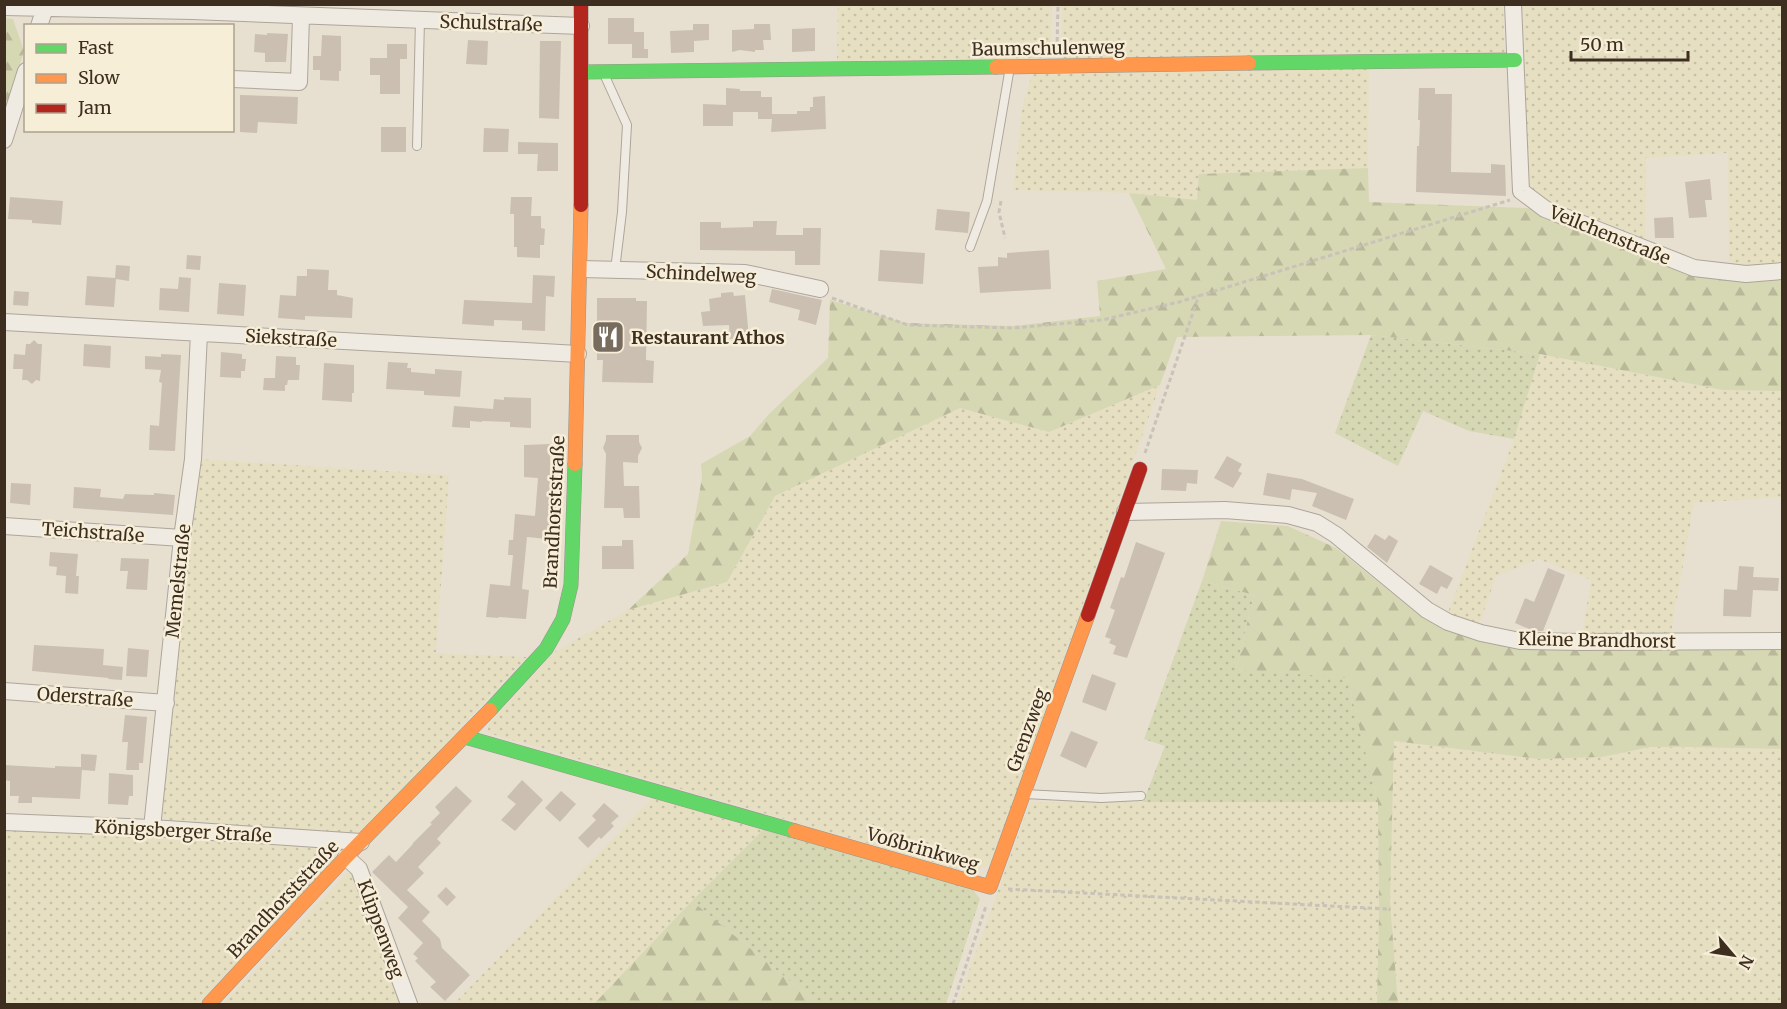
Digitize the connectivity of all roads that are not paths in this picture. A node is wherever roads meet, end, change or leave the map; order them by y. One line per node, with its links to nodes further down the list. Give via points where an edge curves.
1 (581, 4): 9 (street, Brandhorststraße)
2 (1513, 4): 10 (street)
3 (4, 7): 4 (street, Schulstraße)
4 (45, 8): 6 (street, Schulstraße); 8 (street)
5 (301, 16): 6 (street, Schulstraße); 7 (street, Schulstraße); 15 (street, via 299,82)
6 (192, 18)
7 (420, 20): 9 (street, Schulstraße); 17 (lane)
8 (40, 24)
9 (581, 26): 13 (street, Brandhorststraße)
10 (1515, 60): 11 (street, Baumschulenweg); 21 (street, Veilchenstraße, via 1521,191 1545,209 1694,268 1746,274)
11 (1010, 66): 12 (street, Baumschulenweg); 18 (lane, via 987,201)
12 (602, 71): 13 (street, Baumschulenweg); 20 (lane, via 627,125)
13 (582, 72): 19 (street, Brandhorststraße)
14 (24, 77): 16 (street)
15 (234, 79)
16 (4, 140)
17 (417, 146)
18 (969, 247)
19 (581, 269): 20 (street, Schindelweg); 25 (street, Brandhorststraße)
20 (615, 270): 22 (street, Schindelweg, via 745,273)
21 (1782, 271)
22 (820, 289)
23 (4, 322): 24 (street, Siekstraße)
24 (199, 333): 25 (street, Siekstraße); 29 (street, Memelstraße, via 193,459)
25 (578, 354): 33 (street, Brandhorststraße, via 571,585 563,619 546,649)
26 (1140, 469): 27 (street, Grenzweg)
27 (1125, 512): 30 (street, Kleine Brandhorst, via 1225,510 1288,515 1317,523 1427,610 1448,622 1520,641); 34 (street, Grenzweg)
28 (4, 526): 29 (street, Teichstraße)
29 (182, 538): 32 (street, Memelstraße)
30 (1782, 641)
31 (4, 691): 32 (street, Oderstraße)
32 (165, 703): 37 (street, Memelstraße)
33 (465, 737): 38 (street, Brandhorststraße); 40 (street, Voßbrinkweg)
34 (1023, 794): 35 (lane); 40 (street, Grenzweg)
35 (1141, 796)
36 (4, 822): 37 (street, Königsberger Straße)
37 (152, 828): 38 (street, Königsberger Straße)
38 (361, 842): 39 (street, Brandhorststraße)
39 (346, 857): 41 (street, Brandhorststraße); 42 (street, Klippenweg, via 359,869)
40 (990, 887)
41 (209, 1005)
42 (409, 1005)

